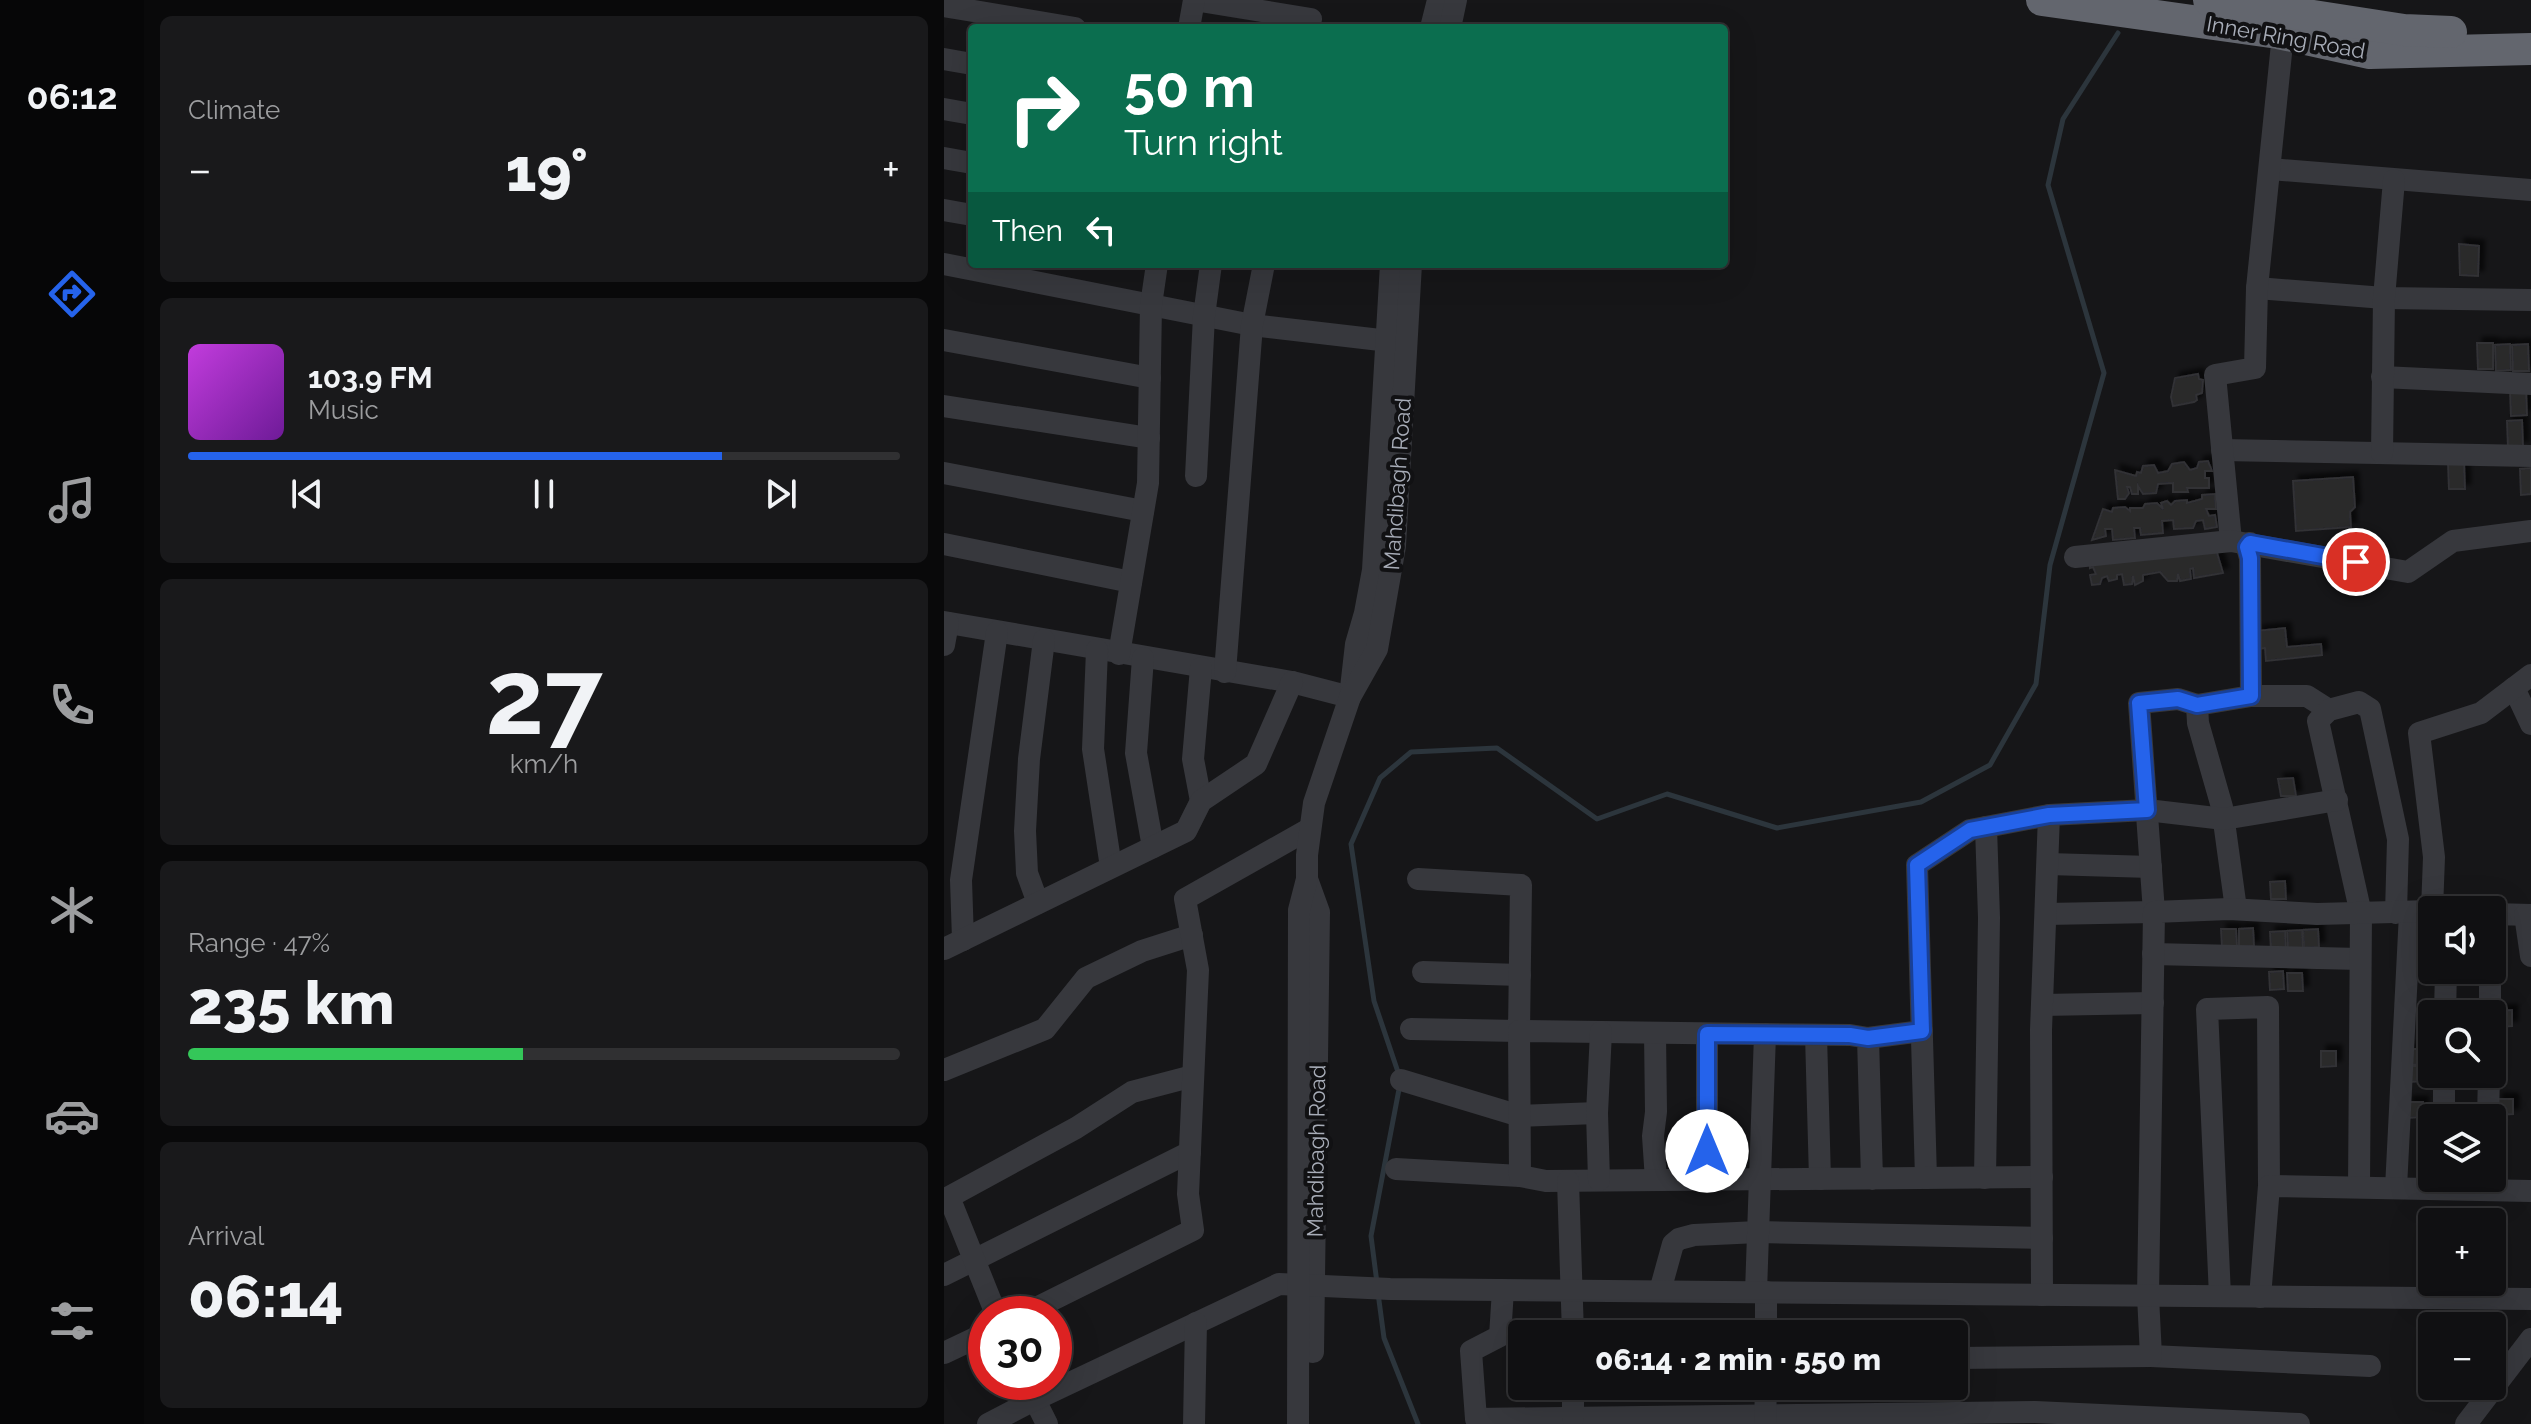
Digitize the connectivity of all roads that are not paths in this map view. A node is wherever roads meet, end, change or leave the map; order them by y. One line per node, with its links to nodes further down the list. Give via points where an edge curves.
1 (1194, 0): 8 (street); 10 (street)
2 (1438, 0): 11 (street)
3 (1456, 0): 12 (street)
4 (2042, 0): 14 (highway, Inner Ring Road)
5 (2209, 0): 13 (highway, Inner Ring Road, via 2404,30)
6 (944, 6): 9 (street)
7 (1312, 16): 8 (street)
8 (1245, 18)
9 (1051, 24)
10 (1190, 24)
11 (1432, 24)
12 (1451, 24)
13 (2531, 30)
14 (2283, 34): 15 (highway, Inner Ring Road, via 2370,53); 22 (street)
15 (2531, 49)
16 (944, 59): 17 (street)
17 (968, 63)
18 (944, 109): 19 (street)
19 (968, 113)
20 (944, 158): 21 (street)
21 (968, 162)
22 (2270, 169): 23 (street); 33 (street)
23 (2394, 180): 24 (street); 34 (street)
24 (2531, 190)
25 (944, 210): 26 (street)
26 (968, 214)
27 (944, 264): 36 (street)
28 (1156, 268): 36 (street)
29 (1210, 268): 37 (street)
30 (1263, 268): 38 (street)
31 (1391, 268): 40 (street, Mahdibagh Road)
32 (1410, 268): 40 (street, Mahdibagh Road)
33 (2257, 288): 34 (street); 46 (street, via 2255,368 2215,375)
34 (2384, 298): 35 (street); 41 (street)
35 (2531, 300)
36 (1151, 305): 37 (street); 42 (street)
37 (1204, 316): 38 (street); 50 (street)
38 (1252, 325): 40 (street); 63 (street)
39 (944, 340): 42 (street)
40 (1396, 343): 67 (street, Mahdibagh Road, via 1395,546 1377,649)
41 (2382, 377): 43 (street); 47 (street)
42 (1150, 378): 45 (street)
43 (2531, 384)
44 (944, 406): 45 (street)
45 (1149, 438): 51 (street)
46 (2222, 450): 47 (street); 53 (street)
47 (2382, 453): 48 (street)
48 (2531, 456)
49 (944, 473): 51 (street)
50 (1196, 476)
51 (1143, 511): 56 (street)
52 (2531, 531): 53 (street, via 2453,541 2408,572)
53 (2240, 542): 55 (street); 66 (street, via 2250,558)
54 (944, 544): 56 (street)
55 (2075, 557)
56 (1131, 582): 60 (street)
57 (945, 630): 58 (street)
58 (997, 632): 59 (street); 93 (street)
59 (1044, 640): 60 (street); 84 (street, via 1025,831 1027,873)
60 (1108, 652): 61 (street); 80 (street, via 1093,749)
61 (1143, 658): 62 (street); 78 (street, via 1136,753)
62 (1201, 668): 63 (street); 72 (street, via 1193,759)
63 (1225, 672): 64 (street)
64 (1292, 682): 67 (street); 72 (street, via 1256,764)
65 (2522, 682): 70 (street); 83 (street, via 2481,713 2419,733 2434,857)
66 (2251, 696): 68 (street); 69 (street, via 2307,696)
67 (1350, 697): 77 (street, Mahdibagh Road)
68 (2197, 705): 73 (street, via 2178,699 2139,703); 75 (street)
69 (2329, 710): 71 (street, via 2318,721); 87 (street, via 2359,702 2370,709)
70 (2531, 724)
71 (2337, 800): 75 (street); 89 (street)
72 (1201, 801): 78 (street, via 1186,831)
73 (2147, 810): 74 (street); 75 (street); 81 (street)
74 (2049, 815): 76 (street); 79 (street)
75 (2224, 819): 85 (street)
76 (1986, 827): 103 (street, via 1970,830 1917,865); 120 (street)
77 (1309, 829): 92 (street, via 1185,899); 138 (street, Mahdibagh Road, via 1307,879 1299,910)
78 (1153, 847): 80 (street)
79 (2048, 864): 81 (street); 88 (street)
80 (1111, 867): 84 (street)
81 (2151, 867): 86 (street)
82 (1418, 879): 98 (street, via 1521,885)
83 (2423, 896)
84 (1038, 903): 93 (street)
85 (2236, 909): 86 (street); 89 (street)
86 (2154, 912): 88 (street); 94 (street)
87 (2418, 912): 89 (street); 132 (street)
88 (2046, 914): 100 (street)
89 (2361, 914): 96 (street)
90 (2506, 914): 91 (street)
91 (2528, 915): 95 (street)
92 (1192, 935): 110 (street, via 1086,978 1045,1029); 111 (street, via 1198,970)
93 (953, 945)
94 (2153, 954): 96 (street); 99 (street)
95 (2531, 956)
96 (2360, 959): 130 (street)
97 (1423, 972): 98 (street)
98 (1520, 975): 102 (street)
99 (2153, 1003): 100 (street); 146 (street)
100 (2042, 1005): 118 (street)
101 (1411, 1029): 102 (street)
102 (1519, 1031): 104 (street); 114 (street)
103 (1922, 1031): 109 (street); 119 (street)
104 (1601, 1032): 105 (street); 113 (street)
105 (1655, 1033): 106 (street); 125 (street)
106 (1707, 1034): 107 (street); 126 (street)
107 (1765, 1034): 108 (street); 121 (street)
108 (1816, 1035): 109 (street); 122 (street)
109 (1868, 1038): 123 (street)
110 (944, 1070)
111 (1193, 1076): 115 (street); 136 (street, via 1132,1092 949,1197)
112 (1401, 1080): 114 (street)
113 (1597, 1113): 114 (street); 124 (street)
114 (1520, 1116): 117 (street)
115 (1190, 1152): 136 (street); 145 (street, via 1193,1230)
116 (1396, 1169): 117 (street)
117 (1520, 1176): 127 (street)
118 (2042, 1177): 120 (street); 135 (street)
119 (1926, 1178): 120 (street); 123 (street)
120 (1985, 1178)
121 (1760, 1179): 122 (street); 126 (street); 134 (street)
122 (1820, 1179): 123 (street)
123 (1872, 1179)
124 (1599, 1180): 125 (street); 127 (street)
125 (1656, 1180): 126 (street)
126 (1707, 1180)
127 (1568, 1181): 140 (street)
128 (2269, 1186): 130 (street); 147 (street, via 2268,1007 2207,1009); 148 (street)
129 (2418, 1186): 132 (street)
130 (2359, 1187): 132 (street)
131 (2506, 1187): 133 (street)
132 (2396, 1188)
133 (2531, 1191)
134 (1758, 1232): 135 (street); 141 (street, via 1679,1239); 142 (street)
135 (2042, 1238): 143 (street)
136 (974, 1260): 137 (street); 144 (street)
137 (944, 1275)
138 (1315, 1285): 139 (street); 152 (street, via 1279,1284); 174 (street, Mahdibagh Road); 175 (street, Mahdibagh Road)
139 (1503, 1290): 140 (street); 169 (street, via 1500,1336 1471,1351 1476,1419)
140 (1572, 1290): 141 (street); 150 (street)
141 (1660, 1291): 142 (street)
142 (1761, 1292): 143 (street); 151 (street)
143 (2042, 1295): 146 (street)
144 (989, 1296)
145 (1060, 1296)
146 (2148, 1296): 147 (street); 156 (street)
147 (2220, 1296): 148 (street)
148 (2260, 1297): 149 (street)
149 (2531, 1299)
150 (1573, 1320)
151 (1764, 1320)
152 (1196, 1323): 159 (street); 173 (street)
153 (2531, 1339): 177 (street)
154 (968, 1342): 155 (street)
155 (944, 1353)
156 (2151, 1356): 157 (street); 158 (street)
157 (1968, 1358)
158 (2370, 1366)
159 (1072, 1374)
160 (1019, 1400): 171 (street)
161 (1035, 1400): 172 (street)
162 (1573, 1400): 163 (street)
163 (1573, 1418): 167 (street); 169 (street)
164 (1918, 1418): 165 (street); 166 (street)
165 (2000, 1418): 168 (street)
166 (1815, 1419): 167 (street)
167 (1766, 1420)
168 (2135, 1420): 170 (street)
169 (1524, 1421)
170 (2231, 1422): 176 (street)
171 (988, 1424)
172 (1047, 1424)
173 (1194, 1424)
174 (1298, 1424)
175 (1312, 1424)
176 (2299, 1424)
177 (2466, 1424)

